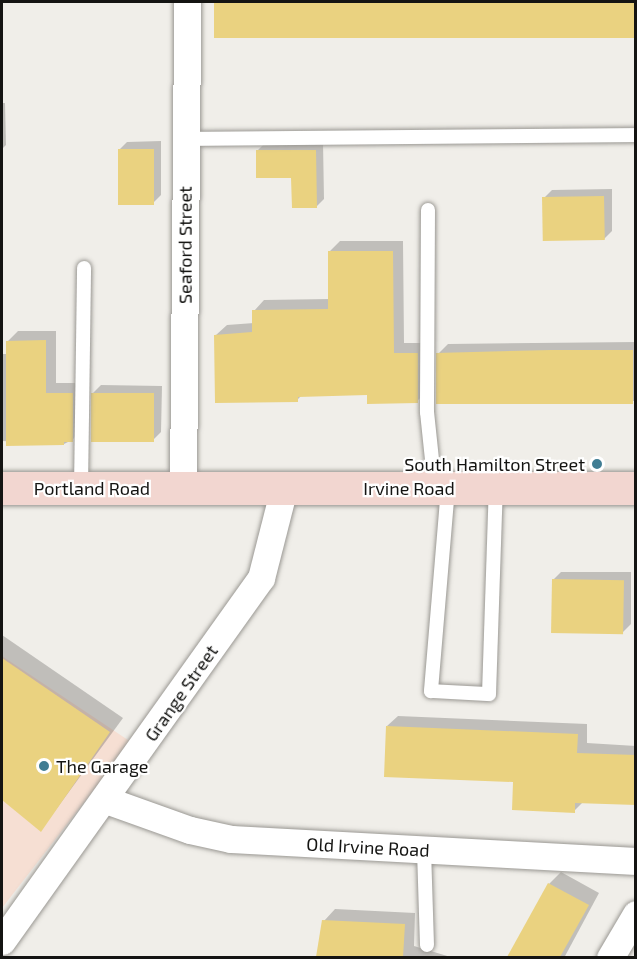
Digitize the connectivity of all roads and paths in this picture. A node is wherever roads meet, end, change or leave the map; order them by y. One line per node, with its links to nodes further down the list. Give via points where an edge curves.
1 (187, 2): 3 (street, Seaford Street)
2 (636, 135): 3 (lane)
3 (186, 139): 8 (street, Seaford Street)
4 (428, 210): 10 (lane, via 427,412)
5 (84, 268): 7 (lane)
6 (2, 488): 7 (main road, Portland Road)
7 (81, 488): 8 (main road, Portland Road)
8 (183, 488): 9 (main road, Irvine Road)
9 (284, 488): 10 (main road, Irvine Road); 13 (street, Grange Street, via 261,578)
10 (441, 488): 11 (main road, Irvine Road); 11 (lane, via 431,691 489,694)
11 (496, 488): 12 (main road, Irvine Road)
12 (636, 488)
13 (106, 800): 14 (street, Old Irvine Road, via 190,830 231,839); 17 (street, Grange Street)
14 (424, 850): 15 (street, Old Irvine Road); 18 (lane)
15 (636, 861)
16 (636, 914): 19 (street)
17 (2, 941)
18 (427, 945)
19 (610, 957)

